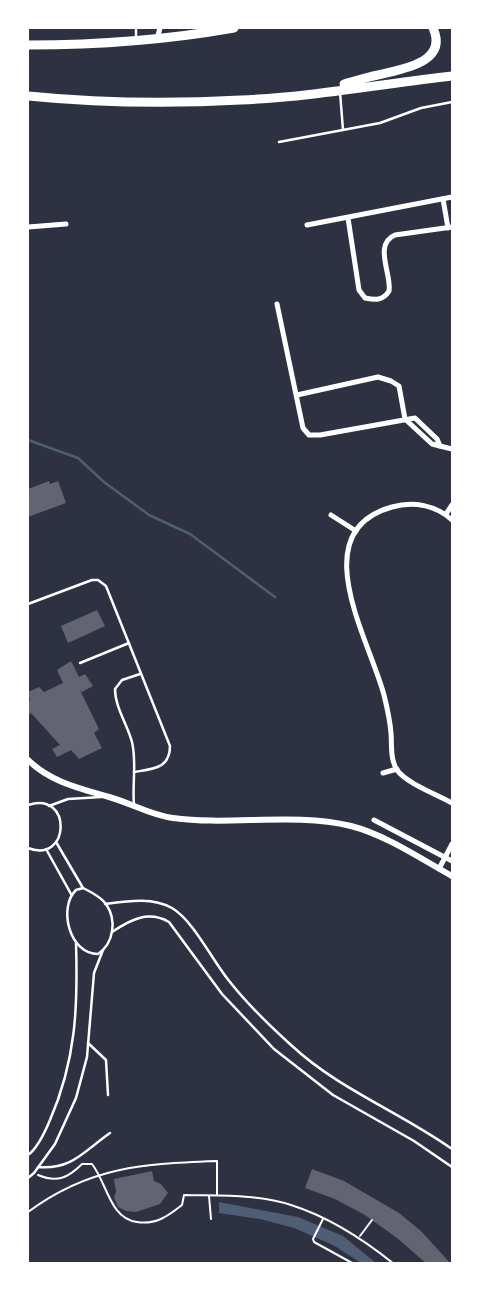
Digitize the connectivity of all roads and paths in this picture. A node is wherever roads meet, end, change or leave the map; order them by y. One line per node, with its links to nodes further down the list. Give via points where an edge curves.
1 (136, 28): 6 (lane)
2 (160, 28): 5 (street)
3 (234, 28): 5 (main road)
4 (434, 28): 10 (main road, via 436,43 433,53 413,67)
5 (157, 39): 6 (main road)
6 (136, 40): 7 (main road)
7 (28, 45)
8 (452, 76): 9 (main road)
9 (339, 89): 10 (main road); 13 (lane)
10 (313, 93): 11 (main road, via 242,100 136,103)
11 (28, 96)
12 (452, 102): 13 (lane)
13 (344, 130): 14 (lane)
14 (279, 142)
15 (452, 197): 16 (street)
16 (443, 199): 17 (street); 21 (street)
17 (348, 218): 19 (street); 21 (street, via 359,290 365,298 374,300 383,298 389,291 384,248 389,238)
18 (66, 224): 20 (street)
19 (307, 225)
20 (28, 227)
21 (450, 228)
22 (277, 304): 23 (street)
23 (297, 395): 24 (street, via 378,377 399,386); 24 (street, via 303,428 309,434 320,435)
24 (405, 419): 25 (street, via 415,418 440,446)
25 (452, 449)
26 (452, 505): 28 (street)
27 (331, 514): 30 (street)
28 (446, 514): 29 (street); 30 (street, via 426,506 399,505 370,516)
29 (452, 520)
30 (356, 531): 36 (street, via 346,560 347,587 385,696)
31 (28, 604): 32 (lane, via 98,580 106,586)
32 (129, 643): 33 (lane); 34 (lane)
33 (80, 663)
34 (140, 674): 37 (lane, via 122,680 115,689 132,742); 37 (lane, via 170,746 170,755 158,768)
35 (28, 760): 39 (street, via 56,780)
36 (396, 769): 38 (street); 40 (street, via 407,779)
37 (134, 772): 43 (lane)
38 (383, 773)
39 (110, 797): 42 (lane, via 68,799); 43 (street)
40 (452, 803)
41 (28, 805): 42 (lane)
42 (49, 806): 45 (lane, via 61,822)
43 (134, 806): 51 (street, via 175,819 323,822 351,826 373,834)
44 (374, 820): 49 (street)
45 (56, 842): 48 (lane); 53 (lane)
46 (452, 844): 49 (street)
47 (28, 848): 48 (lane)
48 (46, 849): 54 (lane)
49 (444, 858): 50 (street); 51 (street)
50 (452, 861)
51 (438, 869): 52 (street)
52 (452, 876)
53 (83, 888): 54 (lane); 55 (lane)
54 (72, 894): 57 (lane, via 68,922)
55 (106, 904): 56 (lane, via 112,919); 62 (lane, via 149,901 180,914 230,982 292,1047 336,1080)
56 (112, 932): 58 (lane); 65 (lane, via 125,923 148,916 169,922 222,994 274,1049 326,1090)
57 (76, 943): 58 (lane, via 87,953 98,954); 63 (lane, via 77,1009 72,1054 47,1127)
58 (103, 950): 59 (lane, via 93,980)
59 (88, 1042): 60 (lane, via 106,1060); 64 (lane, via 76,1098 55,1144)
60 (108, 1095)
61 (110, 1134): 64 (lane, via 72,1163 53,1168)
62 (452, 1150)
63 (28, 1155)
64 (38, 1167): 66 (lane)
65 (452, 1167)
66 (34, 1173): 67 (path, via 52,1180 70,1175 82,1164 92,1164); 68 (lane)
67 (100, 1175): 69 (path, via 125,1167 217,1161); 70 (path, via 110,1198 126,1221 148,1224 164,1219 182,1205 184,1195); 71 (path, via 43,1200)
68 (28, 1178)
69 (217, 1195): 70 (path); 73 (path, via 291,1205)
70 (209, 1196): 72 (path)
71 (28, 1212)
72 (211, 1219)
73 (323, 1219): 75 (path); 76 (path, via 314,1242)
74 (372, 1220): 75 (path)
75 (360, 1237): 77 (path)
76 (354, 1264)
77 (394, 1264)

